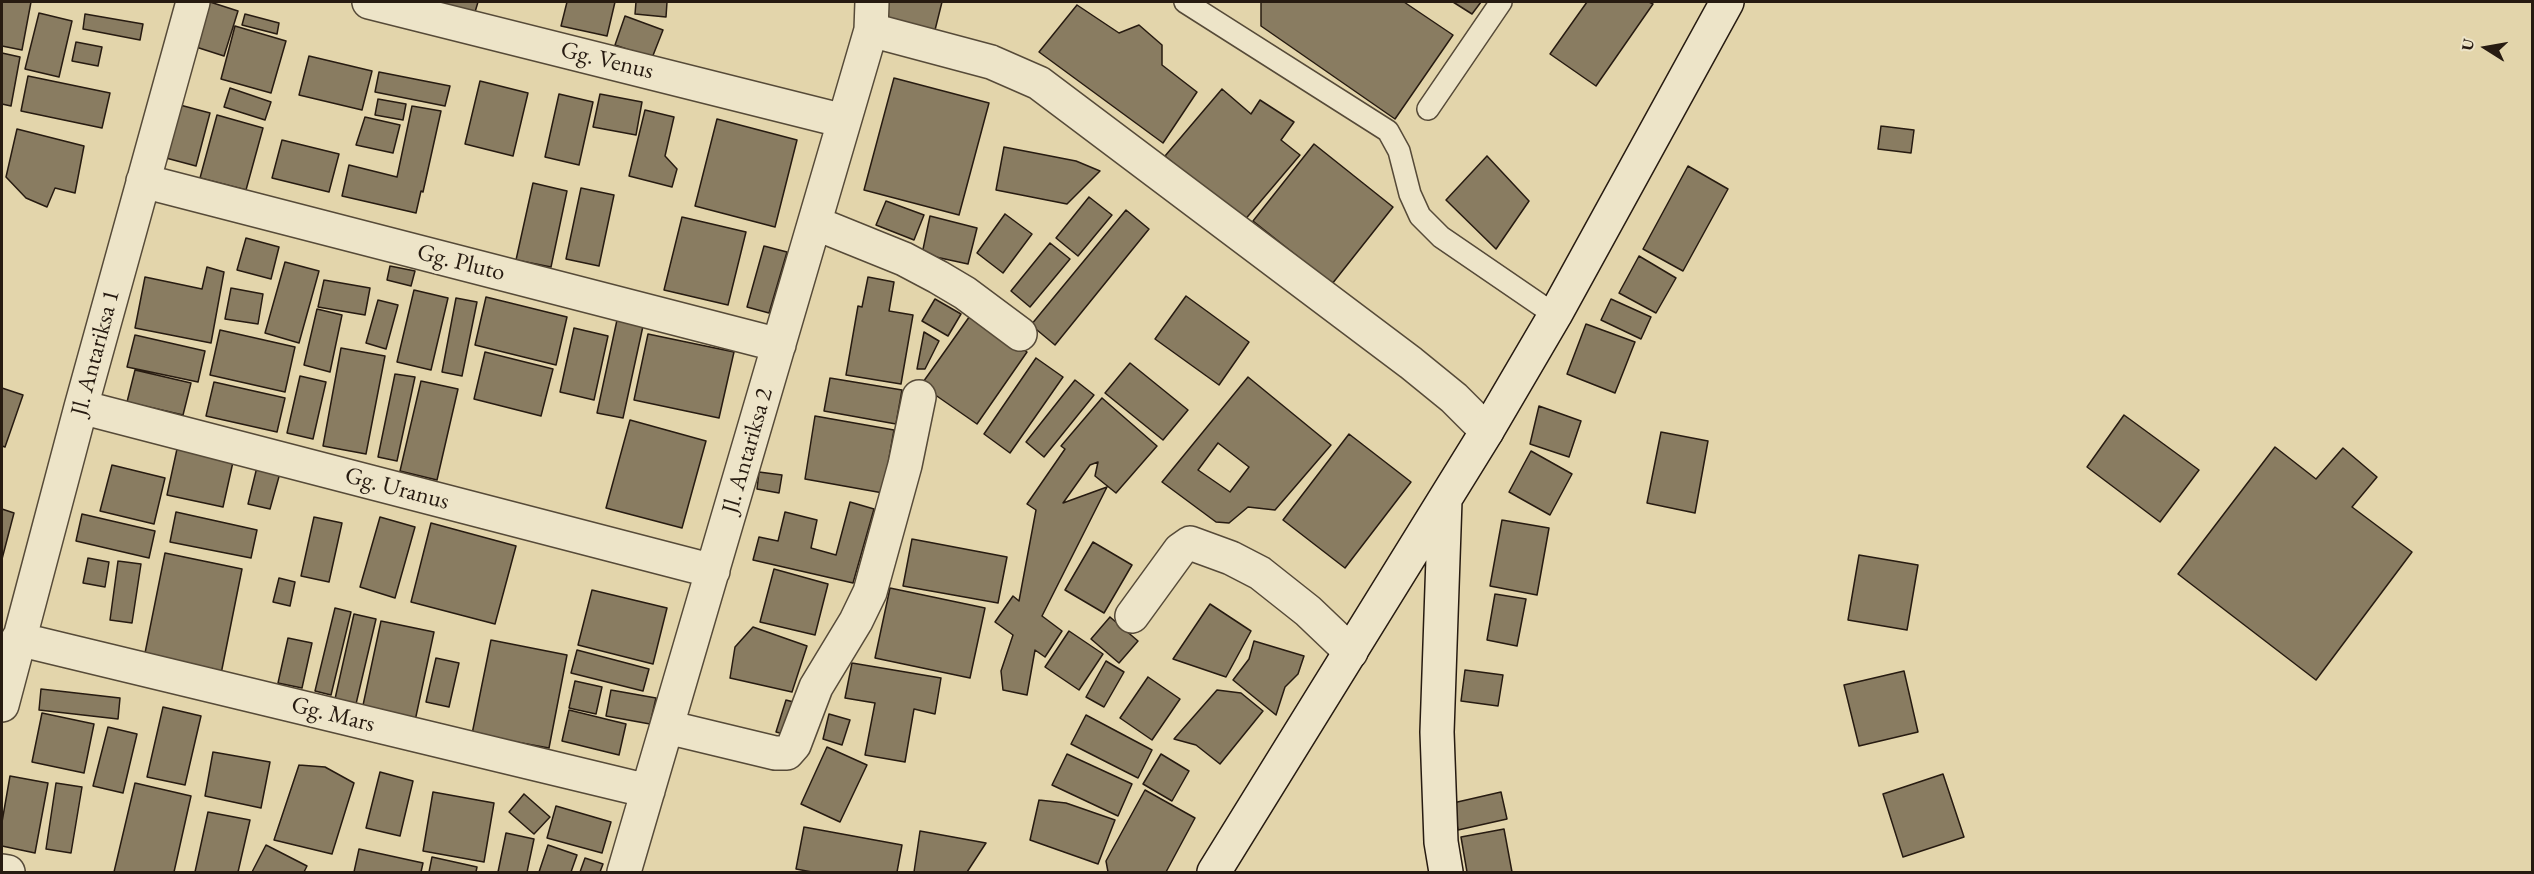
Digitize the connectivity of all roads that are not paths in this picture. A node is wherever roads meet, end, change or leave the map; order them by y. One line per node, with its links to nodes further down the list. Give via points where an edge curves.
1 (369, 2): 8 (street, Gg. Venus)
2 (1185, 2): 11 (lane, via 1388,131 1399,151 1420,216 1441,237)
3 (1501, 2): 7 (lane)
4 (1727, 2): 11 (street)
5 (187, 3): 9 (street, Jl. Antariksa 1)
6 (871, 16): 8 (street, Jl. Antariksa 2); 16 (street, via 1039,83 1411,363)
7 (1428, 109)
8 (844, 121): 10 (street, Jl. Antariksa 2)
9 (144, 181): 13 (street, Gg. Pluto); 15 (street, Jl. Antariksa 1)
10 (814, 223): 12 (street, via 895,255 938,277); 13 (street, Jl. Antariksa 2)
11 (1555, 315): 16 (street)
12 (1020, 334)
13 (779, 345): 18 (street, Jl. Antariksa 2)
14 (919, 397): 23 (street, via 903,475 870,592 816,687 794,745 787,753 775,753)
15 (81, 407): 18 (street, Gg. Uranus); 20 (street, Jl. Antariksa 1)
16 (1486, 431): 17 (street)
17 (1445, 500): 21 (street); 29 (street, via 1437,732 1441,842)
18 (713, 571): 23 (street, Jl. Antariksa 2)
19 (1132, 616): 21 (street, via 1173,544 1190,543 1260,573)
20 (18, 639): 22 (street, Jl. Antariksa 1); 24 (street, Gg. Mars)
21 (1351, 652): 28 (street)
22 (2, 705)
23 (667, 727): 24 (street, Jl. Antariksa 2)
24 (648, 791): 27 (street, Jl. Antariksa 2)
25 (2, 871): 26 (street)
26 (8, 873)
27 (624, 873)
28 (1214, 873)
29 (1446, 873)

